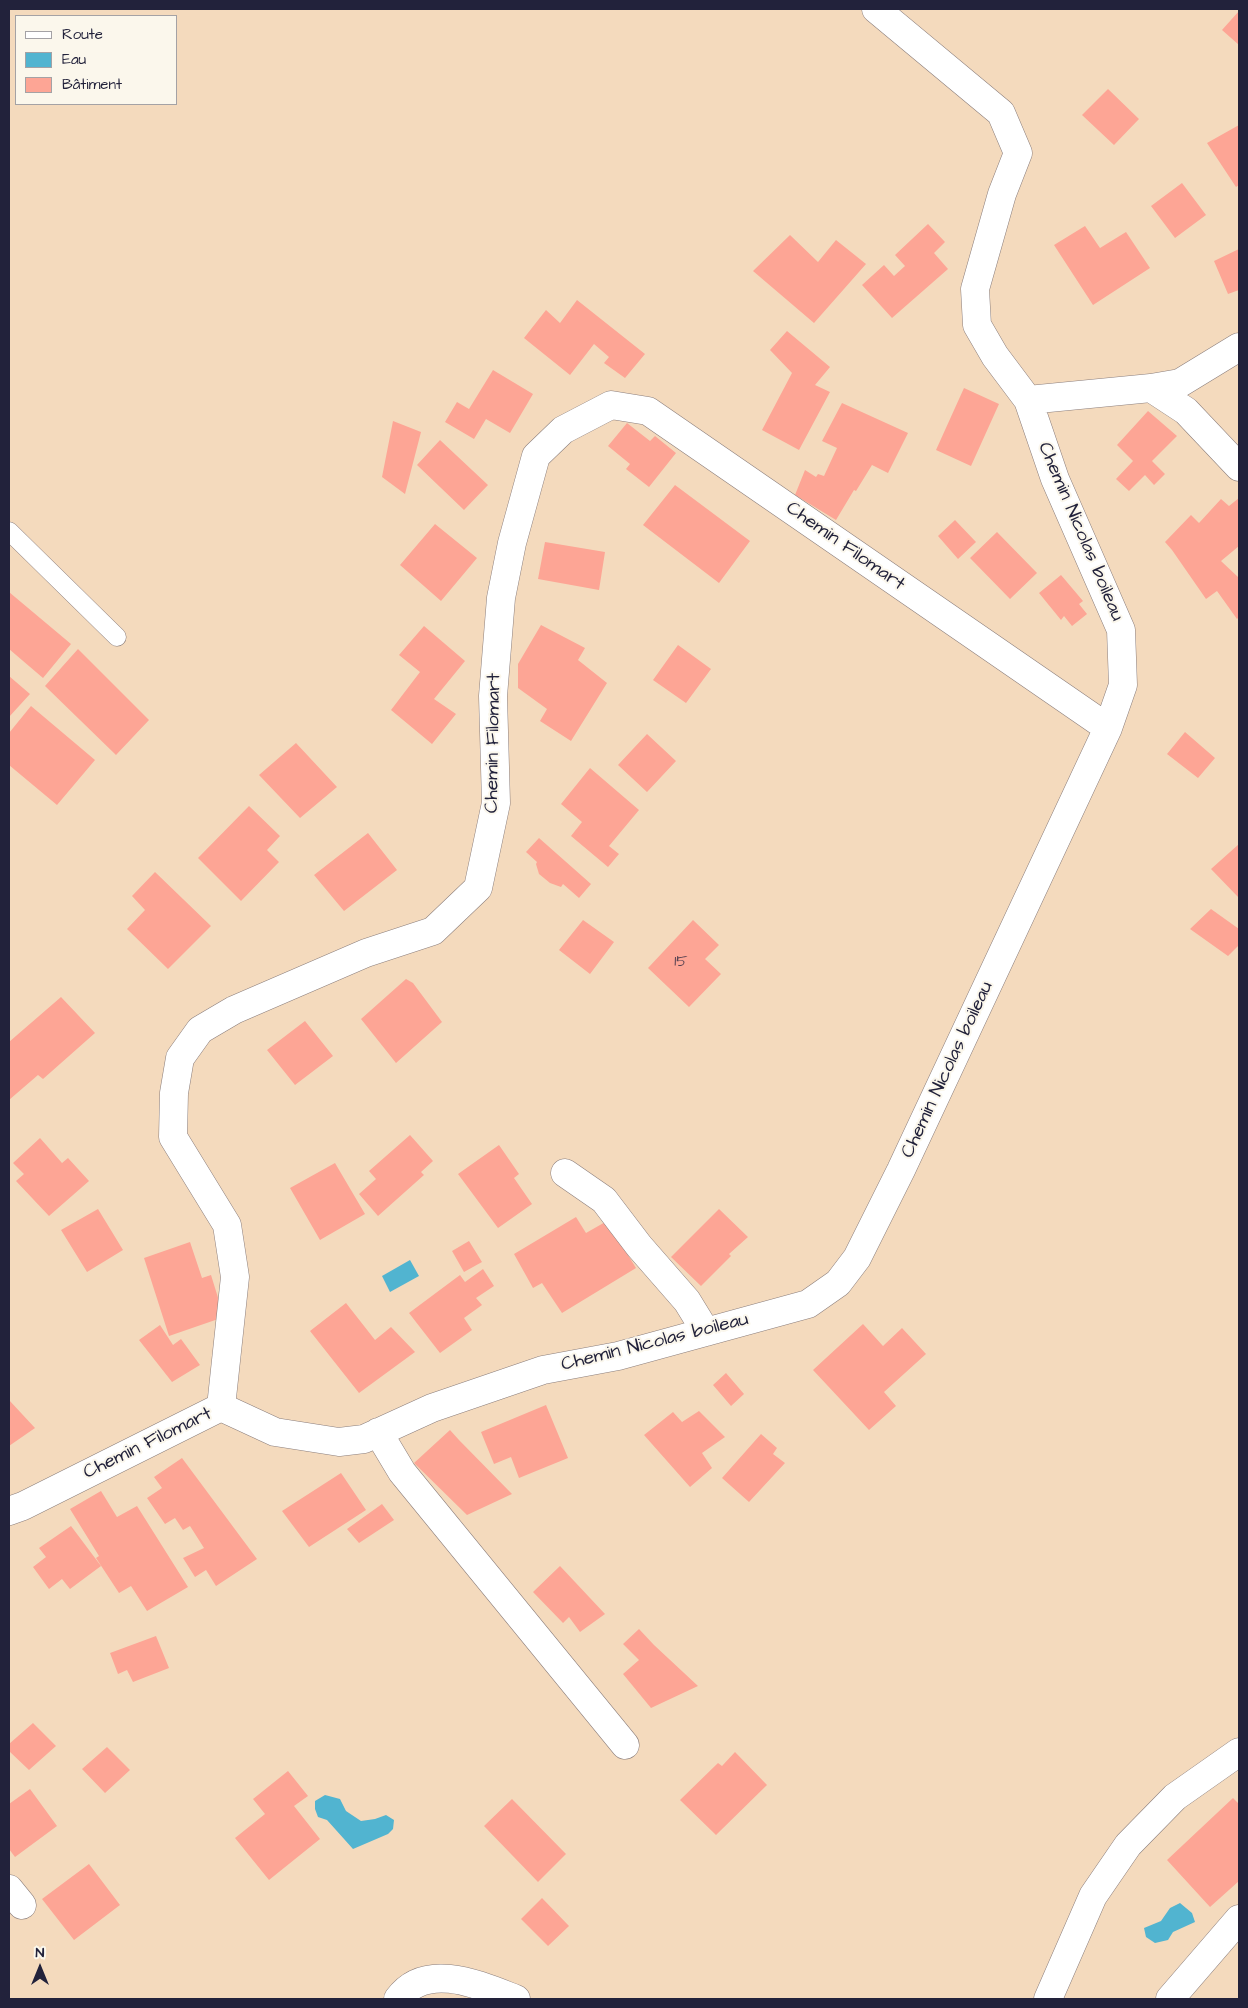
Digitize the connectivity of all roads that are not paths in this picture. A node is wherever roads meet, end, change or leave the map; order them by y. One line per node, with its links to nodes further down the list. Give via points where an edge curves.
1 (876, 9): 4 (street, Chemin Nicolas boileau, via 1002,113 1018,153 1002,194 975,289 977,325 995,356)
2 (1239, 347): 3 (street, via 1180,384)
3 (1151, 388): 4 (street); 5 (street, via 1186,411)
4 (1028, 400): 8 (street, Chemin Nicolas boileau, via 1055,479 1121,630 1123,685)
5 (1239, 467)
6 (9, 531): 7 (lane)
7 (117, 637)
8 (1108, 728): 10 (street, Chemin Nicolas boileau, via 857,1258 838,1283 808,1304); 11 (street, Chemin Filomart, via 648,411 611,406 563,430 536,456 501,598 493,696 496,803 478,888 433,931 366,953 234,1010 200,1030 180,1058 174,1093 173,1137 227,1225 235,1277)
9 (564, 1173): 10 (street, via 604,1200 687,1301)
10 (706, 1332): 12 (street, Chemin Nicolas boileau, via 618,1356 543,1370 432,1408)
11 (221, 1407): 12 (street, Chemin Nicolas boileau, via 275,1432 339,1442); 13 (street, Chemin Filomart)
12 (378, 1432): 14 (street, via 402,1472)
13 (9, 1511)
14 (625, 1745)
15 (1239, 1752): 19 (street, via 1175,1797 1128,1845 1093,1896)
16 (1239, 1919): 20 (street)
17 (398, 1999): 18 (street, via 421,1981 452,1979 480,1985)
18 (516, 1999)
19 (1048, 1999)
20 (1170, 1999)

